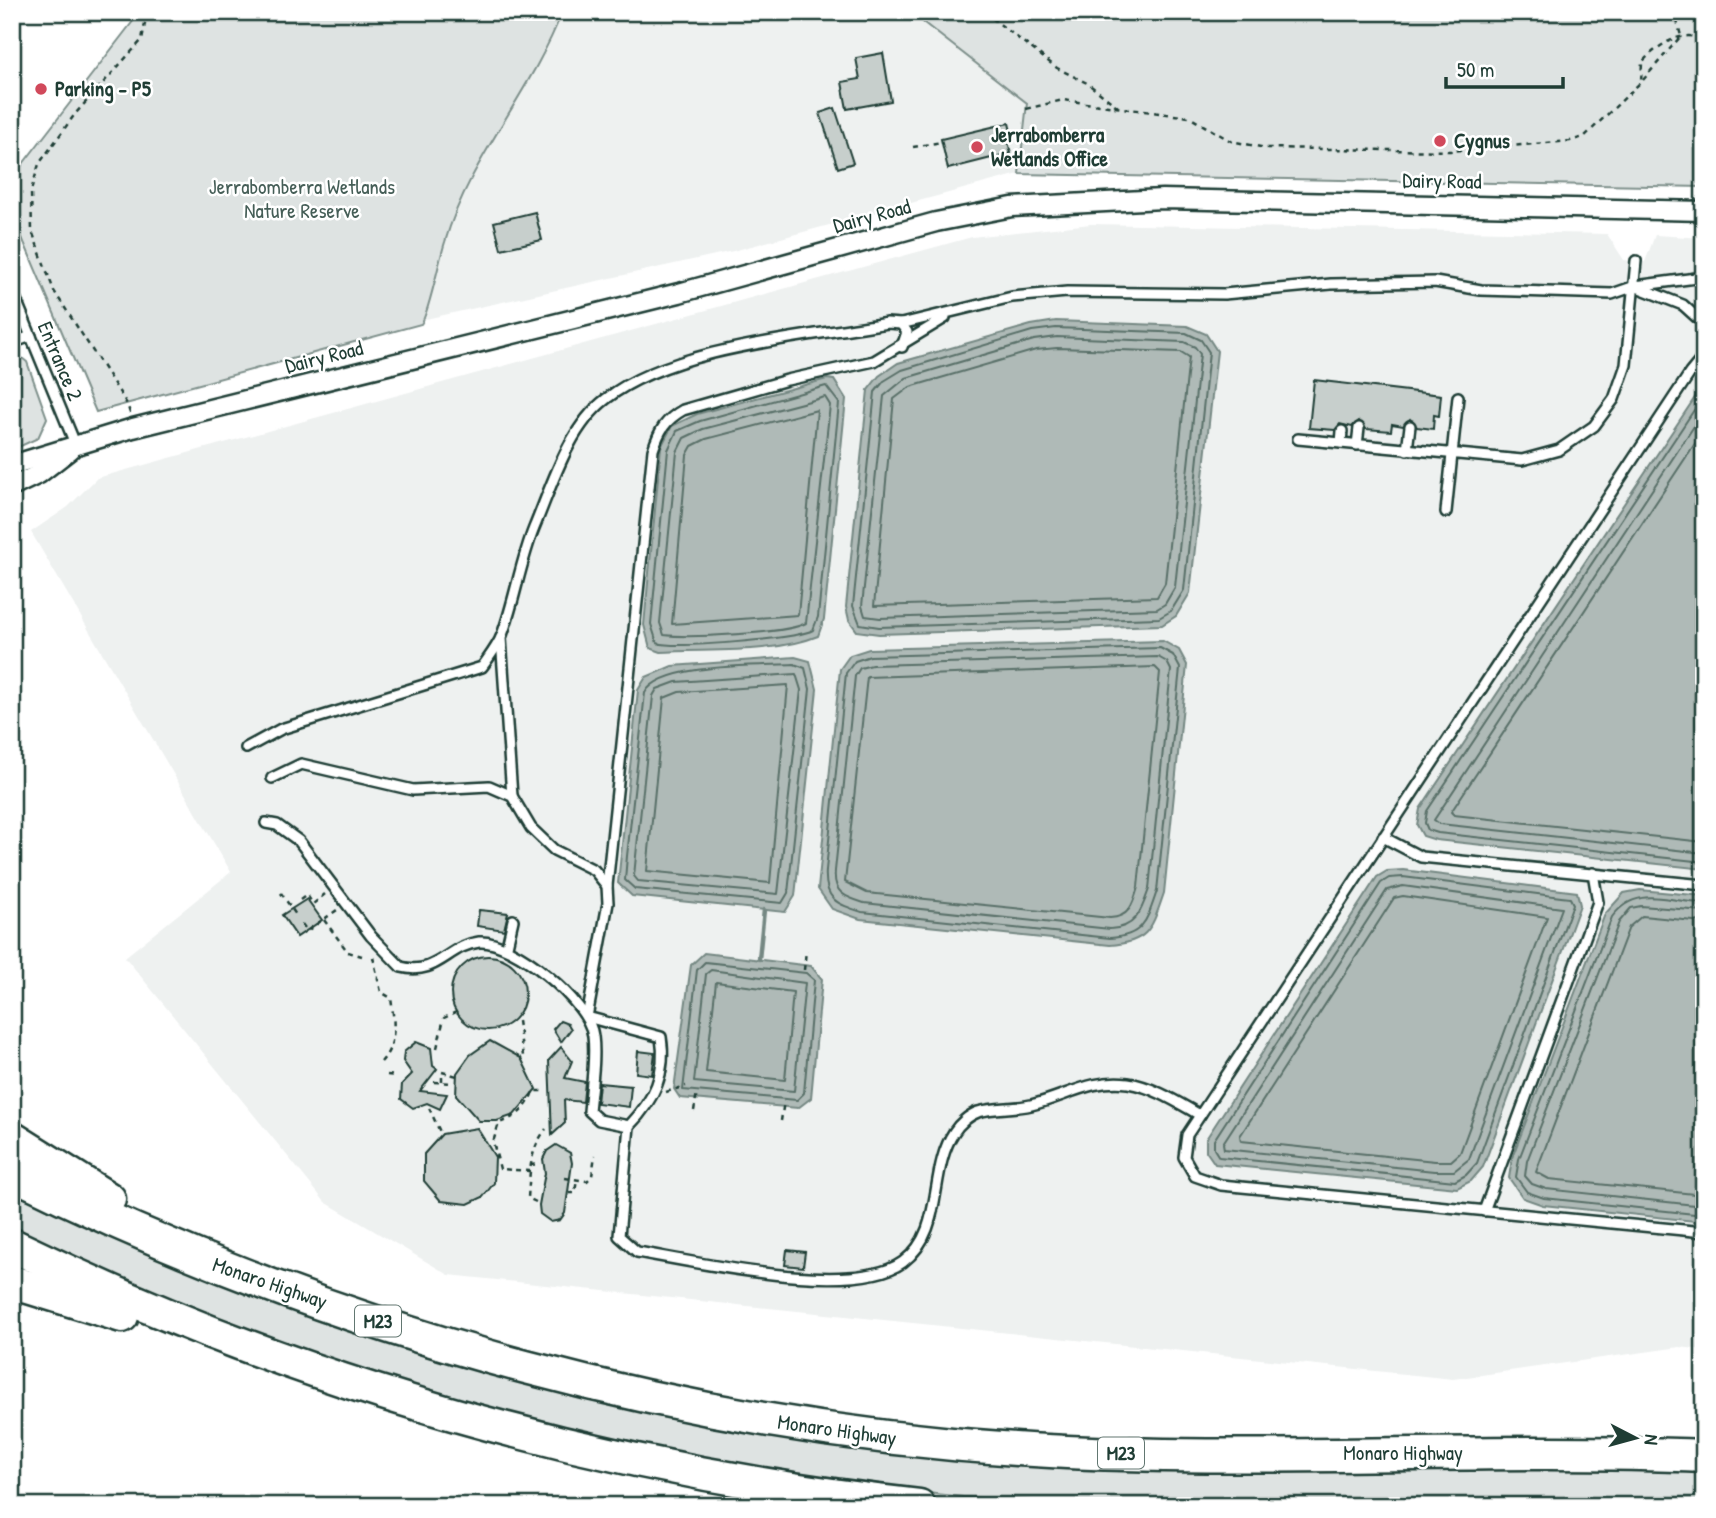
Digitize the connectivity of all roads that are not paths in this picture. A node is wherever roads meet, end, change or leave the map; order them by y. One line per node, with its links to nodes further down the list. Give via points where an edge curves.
1 (1704, 211): 20 (street, Dairy Road, via 1162,198 1012,207 936,222 679,293)
2 (1636, 261): 4 (lane)
3 (1704, 277): 4 (lane)
4 (1635, 286): 6 (lane, via 1612,293 1481,290 1435,282 1331,284 1224,294 1067,292 1012,297); 8 (lane, via 1683,305); 22 (lane, via 1626,365 1614,399 1594,426 1559,450 1522,460)
5 (12, 290): 9 (lane, Entrance 2)
6 (952, 314): 7 (lane); 11 (lane)
7 (901, 324): 11 (lane, via 907,332); 26 (lane, via 742,347 677,365 606,399 587,420 560,465 526,548)
8 (1704, 324)
9 (31, 336): 10 (lane); 20 (lane, Entrance 2)
10 (12, 343)
11 (901, 348): 34 (lane, via 874,362 788,380 683,410 660,430 653,450)
12 (1704, 356): 31 (lane)
13 (1458, 397): 22 (lane)
14 (1410, 426): 21 (lane)
15 (1359, 428): 19 (lane)
16 (1342, 431): 18 (lane)
17 (1298, 439): 18 (lane)
18 (1340, 443): 19 (lane)
19 (1357, 445): 21 (lane)
20 (76, 446): 23 (street, Dairy Road); 24 (street, Dairy Road, via 40,474)
21 (1407, 450): 22 (lane)
22 (1452, 454): 25 (lane)
23 (12, 465)
24 (12, 487)
25 (1446, 512)
26 (501, 637): 27 (lane, via 482,667 281,729); 29 (lane)
27 (246, 748)
28 (272, 778): 29 (lane, via 301,764 413,790 489,786)
29 (512, 796): 34 (lane, via 531,828 554,850 594,870)
30 (266, 823): 36 (lane, via 277,825 299,841 371,936 401,967 427,969 476,942)
31 (1383, 837): 32 (lane, via 1421,856); 38 (lane)
32 (1593, 873): 33 (lane); 42 (lane, via 1598,902)
33 (1704, 885)
34 (607, 886): 37 (lane, via 608,903)
35 (513, 920): 36 (lane)
36 (507, 946): 37 (lane)
37 (587, 1017): 39 (lane, via 593,1035 589,1111 598,1120); 39 (lane, via 661,1037 660,1082)
38 (1200, 1115): 39 (lane, via 1168,1097 1126,1083 1091,1083 1032,1105 977,1113 952,1133 929,1227 917,1248 902,1263 856,1278 757,1271 637,1252 619,1236); 42 (lane, via 1187,1135 1184,1157 1195,1176 1221,1185)
39 (629, 1126)
40 (12, 1138): 45 (highway, via 88,1188 153,1224 200,1243)
41 (12, 1173): 45 (highway, Monaro Highway / M23)
42 (1484, 1211): 43 (lane)
43 (1704, 1232)
44 (12, 1245): 47 (highway)
45 (213, 1263): 48 (highway, Monaro Highway / M23, via 544,1373 705,1409 850,1433 1069,1452)
46 (12, 1282): 47 (highway, via 144,1323)
47 (174, 1320): 49 (highway, via 406,1402 526,1437 723,1479)
48 (1704, 1456)
49 (919, 1506)

